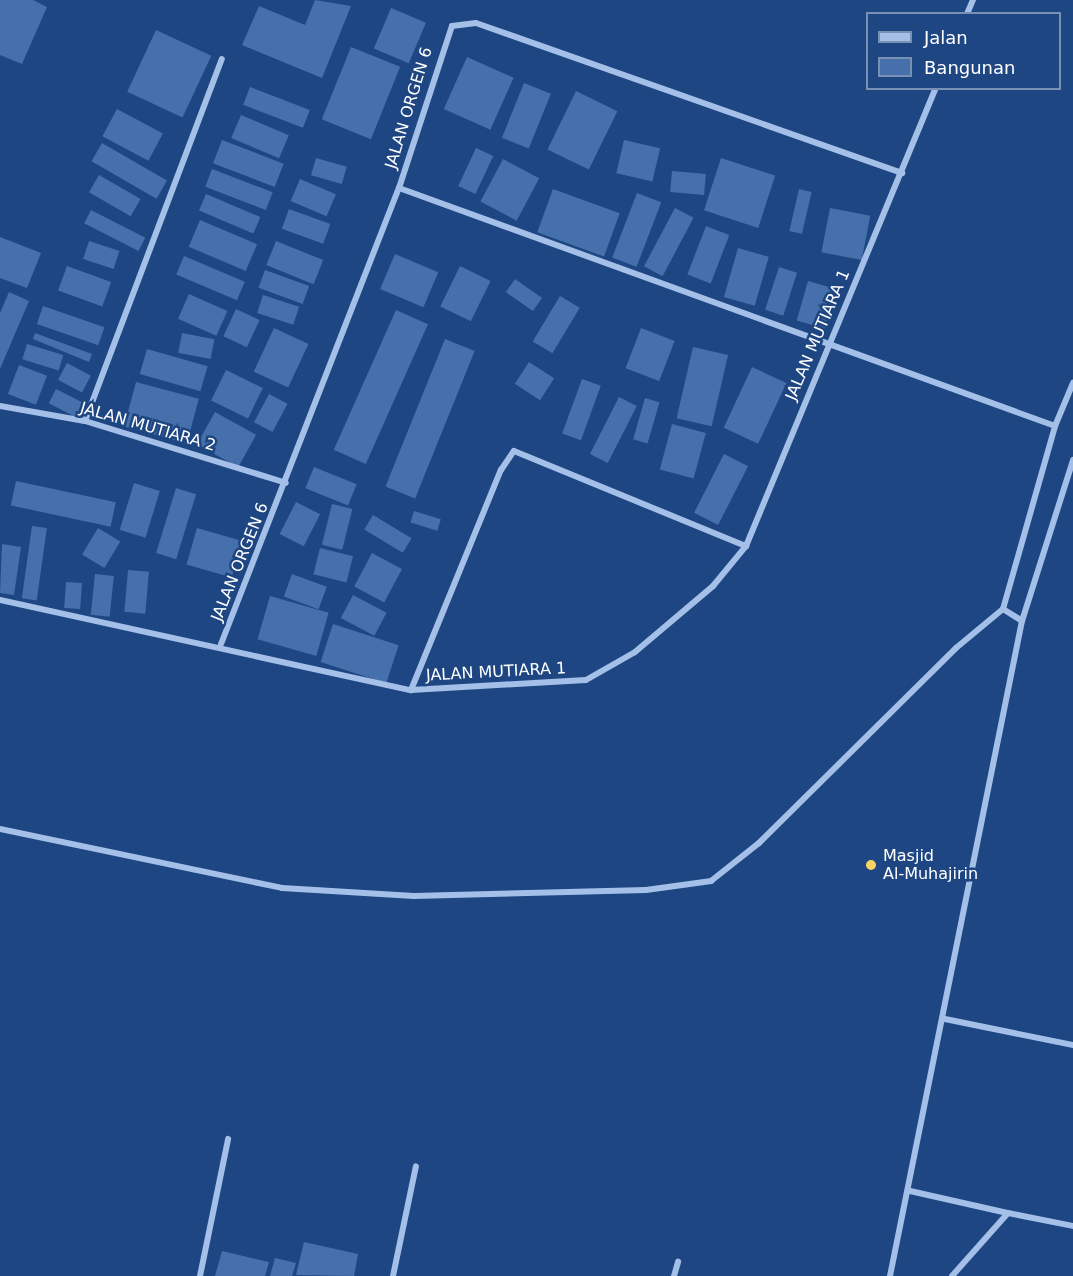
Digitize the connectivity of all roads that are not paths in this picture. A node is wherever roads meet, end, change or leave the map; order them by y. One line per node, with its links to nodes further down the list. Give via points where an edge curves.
1 (222, 59): 8 (street)
2 (935, 90): 3 (street, JALAN MUTIARA 1)
3 (902, 173): 4 (street, JALAN ORGEN 6, via 476,23 459,22 445,37); 5 (street, JALAN MUTIARA 1)
4 (399, 188): 5 (street); 11 (street, JALAN ORGEN 6)
5 (828, 344): 9 (street); 12 (street, JALAN MUTIARA 1)
6 (1073, 383): 9 (street)
7 (0, 406): 8 (street, JALAN MUTIARA 2)
8 (85, 421): 11 (street, JALAN MUTIARA 2)
9 (1055, 426): 14 (street)
10 (1073, 460): 15 (street)
11 (286, 483): 16 (street, JALAN ORGEN 6)
12 (746, 546): 17 (street, JALAN MUTIARA 1, via 713,586 644,645 586,680); 17 (street, via 514,451 501,470)
13 (0, 600): 16 (street, JALAN MUTIARA 1)
14 (1003, 609): 15 (street); 18 (street, via 956,648 759,843 711,881 646,890 414,896 282,888)
15 (1022, 621): 19 (street)
16 (221, 644): 17 (street, JALAN MUTIARA 1)
17 (411, 690)
18 (0, 829)
19 (945, 1019): 20 (street); 23 (street)
20 (1073, 1045)
21 (228, 1139): 27 (street)
22 (416, 1166): 28 (street)
23 (910, 1191): 24 (street); 30 (street)
24 (1008, 1213): 25 (street); 31 (street)
25 (1073, 1226)
26 (678, 1262): 29 (street)
27 (200, 1276)
28 (393, 1276)
29 (674, 1276)
30 (890, 1276)
31 (952, 1276)

